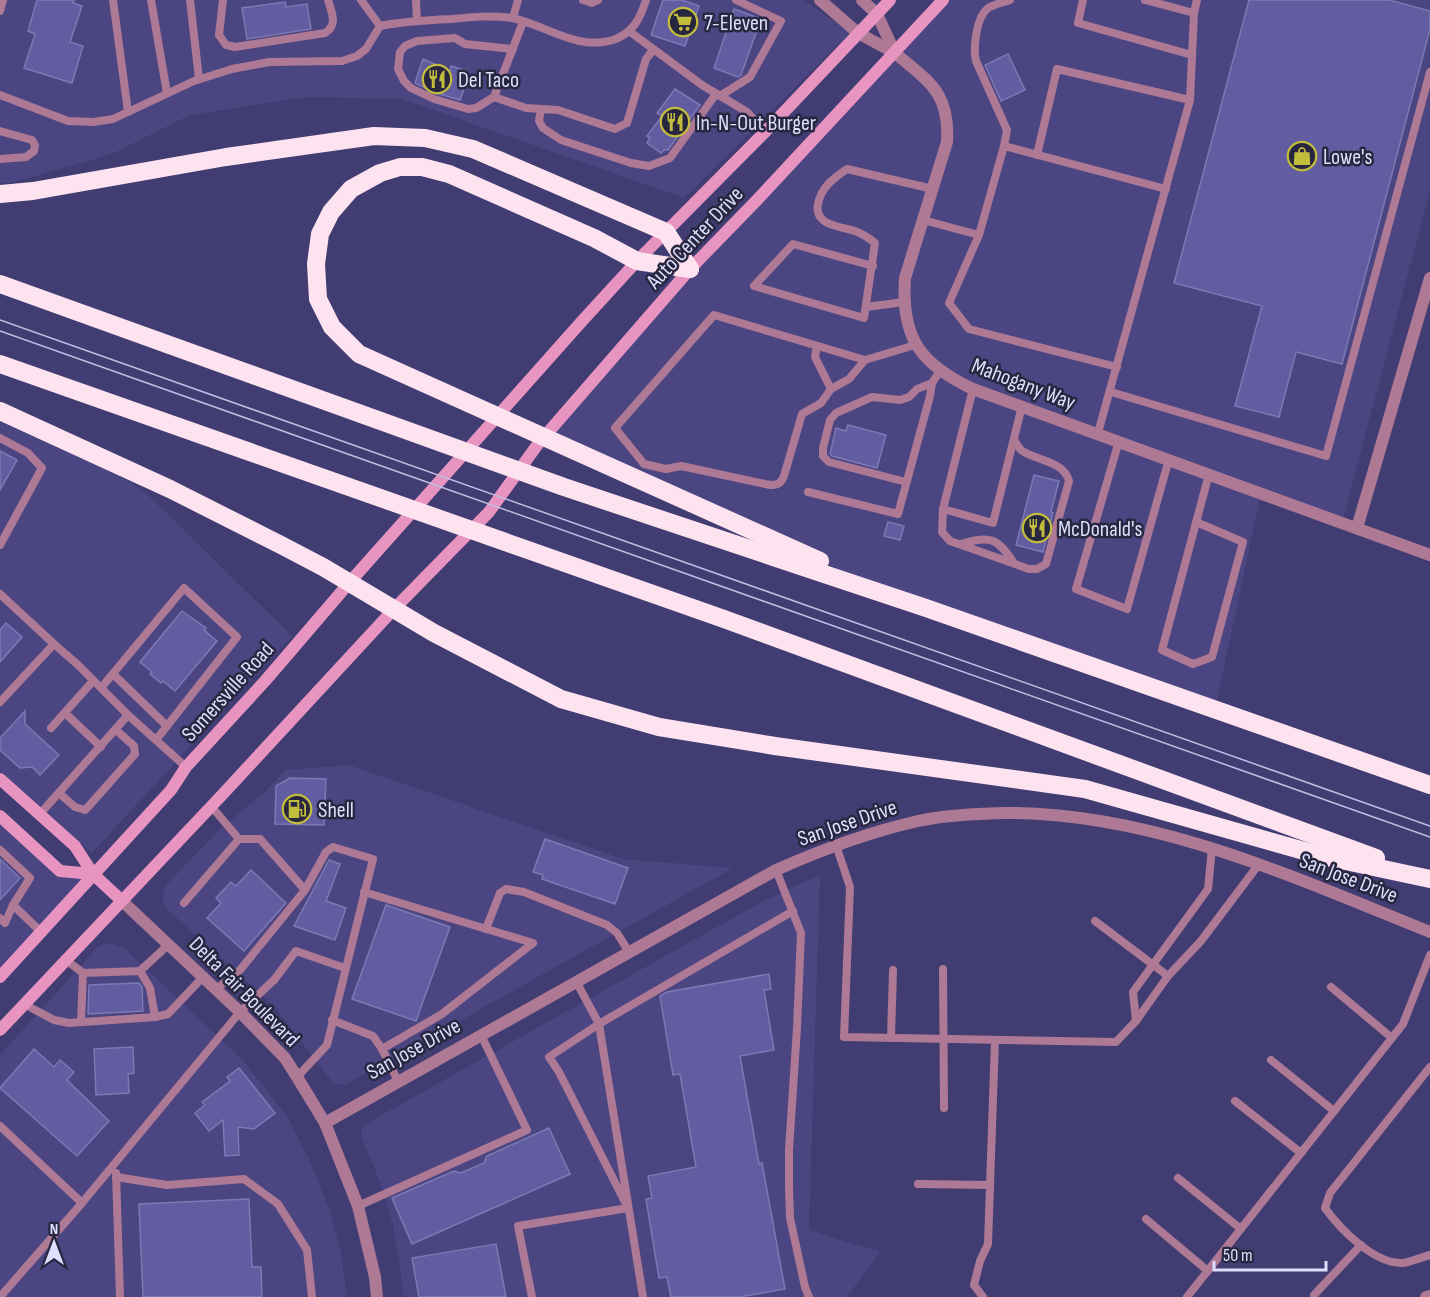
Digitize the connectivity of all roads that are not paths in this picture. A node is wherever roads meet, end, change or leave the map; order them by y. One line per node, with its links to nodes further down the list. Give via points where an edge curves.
1 (3, 0): 22 (lane)
2 (113, 0): 43 (lane)
3 (151, 0): 37 (lane)
4 (190, 0): 36 (lane)
5 (223, 0): 6 (lane, via 219,35 226,45 235,47 331,30)
6 (328, 0)
7 (361, 0): 28 (lane)
8 (416, 0): 26 (lane)
9 (518, 0): 25 (lane)
10 (583, 0): 11 (lane)
11 (598, 0)
12 (646, 0): 29 (lane, via 638,23)
13 (736, 0): 39 (lane, via 781,21 750,77)
14 (820, 0): 30 (street)
15 (862, 0): 24 (street)
16 (890, 0): 24 (main road, Auto Center Drive)
17 (943, 0): 33 (main road, Auto Center Drive)
18 (1010, 0): 46 (lane, via 996,4 981,16 975,52 1007,130)
19 (1083, 0): 34 (lane, via 1078,23)
20 (1145, 0): 23 (lane)
21 (1197, 0): 23 (lane)
22 (0, 11)
23 (1194, 13): 34 (lane)
24 (877, 14): 30 (main road, Auto Center Drive); 33 (street)
25 (513, 18): 26 (lane); 27 (lane)
26 (417, 21): 28 (lane)
27 (523, 22): 29 (lane, via 579,42 602,43); 31 (lane)
28 (380, 26): 36 (lane, via 366,50 342,61 269,62)
29 (629, 31): 32 (lane)
30 (858, 33): 33 (street); 45 (main road, Auto Center Drive)
31 (513, 49): 40 (lane); 40 (lane, via 465,44 454,38 417,41 400,52 398,69 411,88 468,109)
32 (653, 50): 39 (lane); 42 (lane, via 646,59 627,123 615,129 558,110)
33 (895, 53): 49 (street, Mahogany Way, via 933,85 943,101 947,142); 57 (main road, Auto Center Drive)
34 (1192, 55): 41 (lane)
35 (1430, 72): 71 (lane, via 1326,456)
36 (199, 79): 37 (lane)
37 (167, 93): 43 (lane)
38 (0, 95): 43 (lane, via 68,121 93,122)
39 (718, 95): 42 (lane, via 670,158 649,166 555,137 539,121); 45 (lane, via 747,112)
40 (494, 97): 42 (lane)
41 (1190, 100): 47 (lane, via 1057,69); 50 (lane)
42 (541, 109)
43 (128, 112)
44 (0, 131): 48 (lane, via 32,140 36,145 26,157)
45 (765, 132): 53 (main road, Auto Center Drive)
46 (1004, 146): 47 (lane); 54 (lane)
47 (1037, 155): 50 (lane)
48 (0, 159)
49 (933, 189): 52 (street, Mahogany Way); 56 (lane, via 847,169 830,180 819,195 817,208 821,219 875,243)
50 (1166, 189): 66 (lane)
51 (0, 194): 53 (highway, via 374,136 425,138 473,148)
52 (923, 220): 54 (lane); 60 (street, Mahogany Way, via 905,278)
53 (666, 232): 55 (main road, Auto Center Drive); 57 (highway)
54 (979, 235): 66 (lane, via 949,303 969,329)
55 (637, 261): 57 (highway); 74 (main road, Auto Center Drive); 92 (highway, via 594,238 440,172 400,166 380,172 351,189 331,213 320,234 316,264 318,299 332,327 358,354)
56 (873, 266): 61 (lane); 61 (lane, via 793,244 754,286 864,318)
57 (690, 269): 93 (main road, Auto Center Drive, via 538,444 489,512)
58 (1430, 278): 85 (street)
59 (0, 284): 92 (highway, via 564,487)
60 (904, 302): 61 (lane); 62 (street, Mahogany Way)
61 (866, 307)
62 (915, 345): 64 (lane); 67 (street, Mahogany Way)
63 (817, 346): 64 (lane); 69 (lane, via 815,357); 69 (lane, via 714,315 615,428 644,464 666,470 681,466 777,485 784,476 802,414 821,403)
64 (865, 360): 69 (lane, via 849,379)
65 (0, 364): 120 (highway, via 724,619)
66 (1118, 367): 71 (lane)
67 (940, 371): 68 (lane); 70 (street, Mahogany Way)
68 (932, 382): 81 (lane); 81 (lane, via 900,400 872,396 830,420 823,448 829,462)
69 (831, 388)
70 (973, 388): 72 (street, Mahogany Way); 83 (lane)
71 (1111, 392): 75 (lane)
72 (1022, 406): 75 (street, Mahogany Way); 77 (lane)
73 (0, 411): 90 (highway, via 170,489)
74 (485, 433): 90 (main road, Somersville Road)
75 (1098, 434): 78 (street, Mahogany Way)
76 (0, 438): 86 (lane, via 28,453 42,468)
77 (1014, 441): 83 (lane, via 993,523); 89 (lane, via 1022,451 1059,467 1067,473 1069,481 1046,564 1029,569)
78 (1119, 441): 79 (street, Mahogany Way); 79 (lane, via 1076,589 1127,609)
79 (1169, 459): 80 (street, Mahogany Way)
80 (1209, 474): 84 (lane); 85 (street, Mahogany Way)
81 (906, 482): 82 (lane, via 898,514)
82 (808, 492)
83 (943, 509): 87 (lane, via 942,532 950,541)
84 (1197, 522): 84 (lane, via 1162,650 1192,664 1212,657 1243,542)
85 (1356, 528): 88 (street, Mahogany Way)
86 (0, 544)
87 (961, 544): 89 (lane); 89 (lane, via 978,538 992,540 1002,546)
88 (1430, 555)
89 (1014, 563)
90 (350, 583): 93 (highway); 106 (main road, Somersville Road)
91 (0, 594): 94 (lane)
92 (926, 608): 108 (highway)
93 (394, 609): 110 (main road); 120 (highway, via 561,699 659,727 1085,789 1322,856)
94 (54, 644): 96 (lane); 98 (lane)
95 (113, 674): 97 (lane); 101 (lane); 101 (lane, via 184,588 237,637)
96 (93, 681): 97 (lane); 99 (lane)
97 (101, 688): 100 (lane)
98 (0, 702)
99 (65, 713): 102 (lane); 105 (lane)
100 (128, 715): 103 (lane); 104 (lane)
101 (167, 726): 104 (lane)
102 (51, 728)
103 (117, 730): 105 (lane); 109 (lane, via 134,746 135,754 86,810 72,805)
104 (156, 740): 106 (lane)
105 (101, 747): 109 (lane)
106 (186, 767): 119 (main road, Somersville Road, via 171,790)
107 (0, 779): 111 (main road, Delta Fair Boulevard)
108 (1430, 785)
109 (59, 793): 111 (lane)
110 (211, 806): 113 (lane); 123 (main road)
111 (39, 815): 119 (main road, Delta Fair Boulevard, via 75,846)
112 (2, 822): 119 (main road, via 60,871)
113 (239, 839): 121 (lane, via 260,839); 124 (lane)
114 (836, 845): 115 (street, San Jose Drive, via 918,821 976,813 1035,813 1093,819); 118 (street, San Jose Drive); 157 (lane, via 850,887 844,1037)
115 (1212, 848): 117 (street, San Jose Drive); 136 (lane, via 1208,889)
116 (0, 850): 125 (lane, via 30,878)
117 (1259, 864): 131 (street, San Jose Drive); 143 (lane, via 1201,941)
118 (776, 870): 126 (lane); 133 (street, San Jose Drive)
119 (93, 874): 123 (main road, Delta Fair Boulevard); 130 (main road, Somersville Road)
120 (1430, 879)
121 (305, 890): 122 (lane, via 326,852 333,848 373,859); 147 (lane, via 240,970)
122 (364, 892): 129 (lane); 137 (lane)
123 (121, 900): 132 (street, Delta Fair Boulevard); 135 (main road)
124 (184, 903)
125 (13, 905): 128 (lane); 130 (lane)
126 (793, 911): 154 (lane); 192 (lane, via 801,933 789,1150 790,1218)
127 (1095, 921): 136 (lane)
128 (2, 923)
129 (486, 929): 133 (lane, via 500,893 506,889 524,892 608,925); 161 (lane, via 533,943 442,1014)
130 (41, 932): 142 (main road, Somersville Road)
131 (1430, 932)
132 (168, 945): 140 (lane); 144 (street, Delta Fair Boulevard)
133 (629, 952): 145 (street, San Jose Drive)
134 (1430, 955): 159 (lane, via 1403,1024)
135 (66, 960): 141 (lane); 148 (main road)
136 (1152, 965): 143 (lane); 152 (lane, via 1133,992)
137 (345, 968): 149 (lane, via 297,951); 151 (lane)
138 (943, 969): 158 (lane)
139 (893, 970): 157 (lane)
140 (140, 971): 141 (lane); 150 (lane, via 150,988)
141 (83, 973): 153 (lane)
142 (1, 974)
143 (1168, 976): 152 (lane)
144 (202, 978): 147 (street, Delta Fair Boulevard); 150 (lane, via 168,1014)
145 (576, 981): 154 (lane); 156 (street, San Jose Drive)
146 (1331, 987): 159 (lane)
147 (215, 990): 149 (street, Delta Fair Boulevard)
148 (24, 1004): 153 (lane, via 54,1020); 155 (main road)
149 (240, 1012): 164 (street, Delta Fair Boulevard, via 285,1058); 172 (lane)
150 (155, 1017): 153 (lane)
151 (332, 1020): 161 (lane, via 373,1036); 164 (lane, via 327,1045)
152 (1136, 1021): 160 (lane, via 1116,1041)
153 (81, 1022)
154 (599, 1024): 179 (lane); 179 (lane, via 549,1057)
155 (0, 1030)
156 (481, 1035): 165 (street, San Jose Drive); 178 (lane, via 527,1130)
157 (891, 1038): 158 (lane)
158 (943, 1038): 160 (lane); 167 (lane)
159 (1392, 1038): 168 (lane)
160 (995, 1040): 176 (lane)
161 (382, 1049): 165 (lane)
162 (1271, 1060): 168 (lane)
163 (1430, 1067): 182 (lane, via 1330,1193 1325,1208 1337,1226)
164 (297, 1077): 169 (street, Delta Fair Boulevard)
165 (398, 1081): 169 (street, San Jose Drive)
166 (1235, 1101): 171 (lane)
167 (944, 1108)
168 (1334, 1111): 171 (lane)
169 (325, 1123): 178 (street, Delta Fair Boulevard)
170 (0, 1126): 177 (lane)
171 (1301, 1153): 181 (lane)
172 (115, 1163): 173 (lane); 177 (lane)
173 (116, 1177): 187 (lane); 188 (lane, via 167,1185 244,1179 278,1204 307,1250)
174 (1178, 1178): 181 (lane)
175 (918, 1184): 176 (lane)
176 (990, 1185): 193 (lane, via 988,1244 974,1285)
177 (82, 1203): 186 (lane)
178 (358, 1206): 189 (street, Delta Fair Boulevard)
179 (628, 1208): 190 (lane, via 518,1226); 191 (lane)
180 (1146, 1219): 184 (lane)
181 (1241, 1229): 184 (lane)
182 (1361, 1245): 183 (lane, via 1383,1258 1403,1263); 185 (lane)
183 (1430, 1255)
184 (1208, 1271): 194 (lane)
185 (1314, 1295)
186 (0, 1297)
187 (120, 1297)
188 (312, 1297)
189 (377, 1297)
190 (532, 1297)
191 (643, 1297)
192 (809, 1297)
193 (983, 1297)
194 (1187, 1297)

